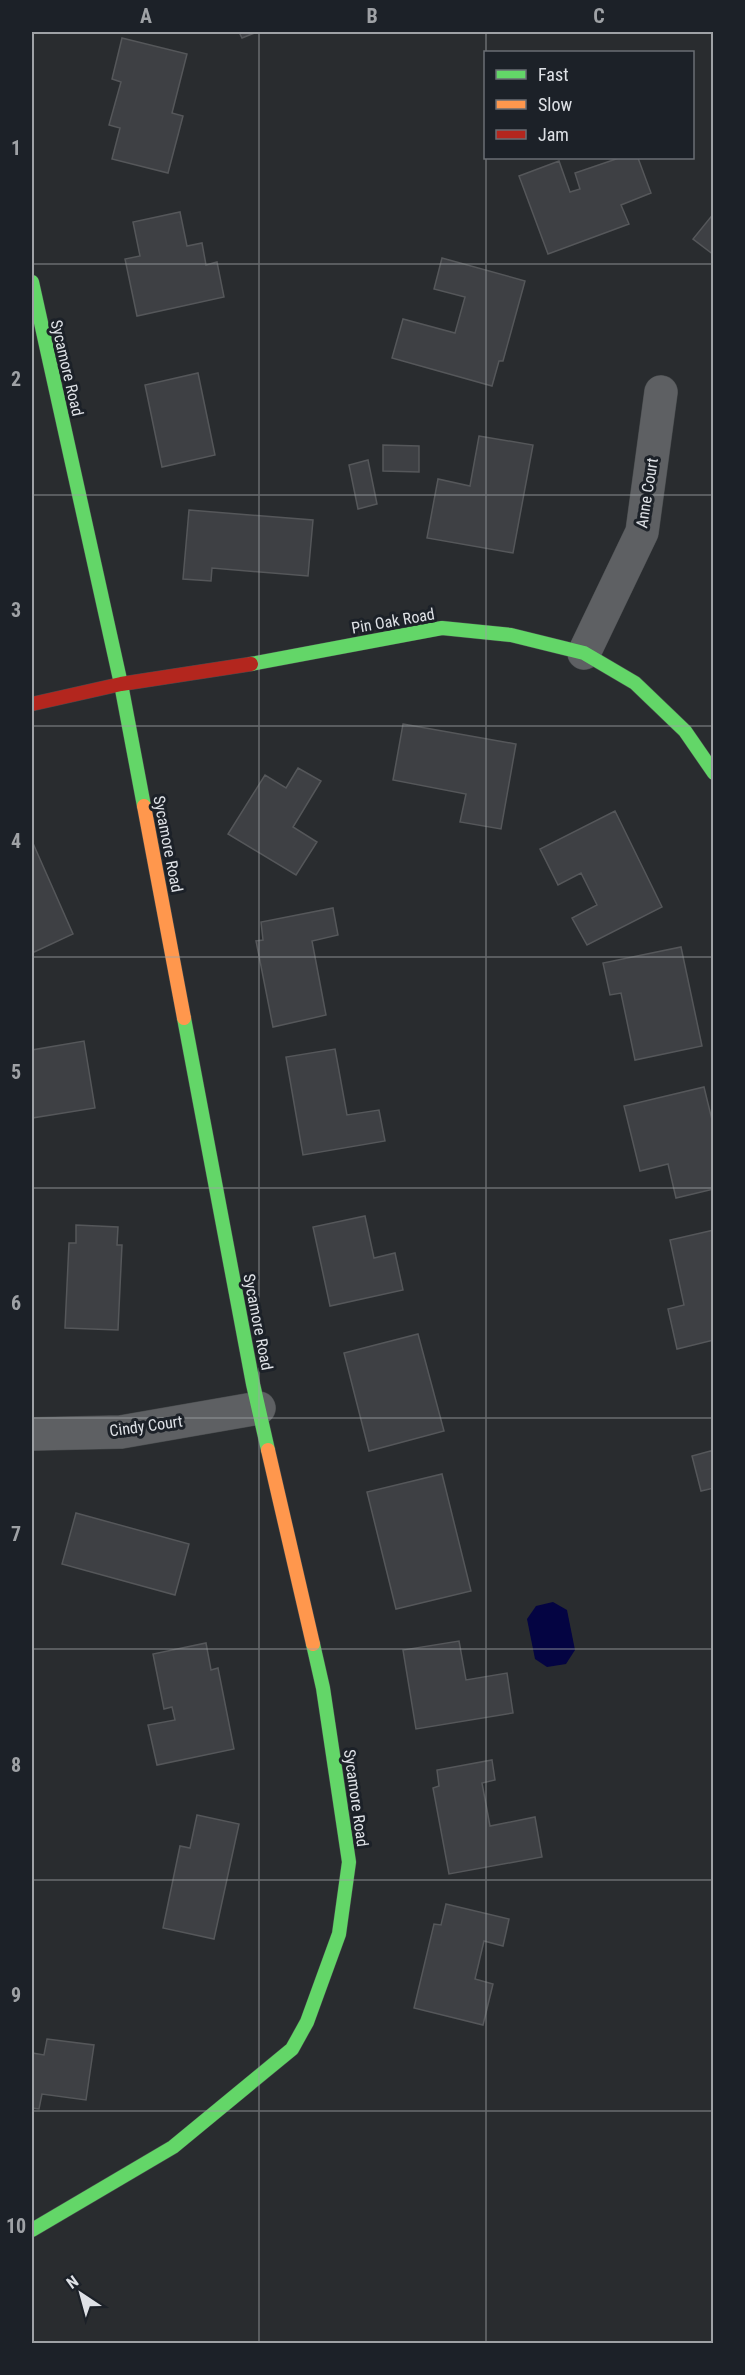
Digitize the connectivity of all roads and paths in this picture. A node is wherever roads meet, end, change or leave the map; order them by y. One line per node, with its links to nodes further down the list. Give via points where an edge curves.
1 (32, 282): 4 (street, Sycamore Road)
2 (661, 392): 3 (street, Anne Court, via 642,532)
3 (584, 653): 4 (street, Pin Oak Road, via 511,635 442,628 222,670); 6 (street, Pin Oak Road, via 635,683 685,731)
4 (121, 684): 5 (street, Pin Oak Road); 7 (street, Sycamore Road)
5 (32, 704)
6 (714, 773)
7 (259, 1408): 8 (street, Cindy Court, via 121,1432); 9 (street, Sycamore Road, via 325,1699 349,1862 339,1934 307,2022 292,2049 172,2147)
8 (32, 1434)
9 (32, 2230)

